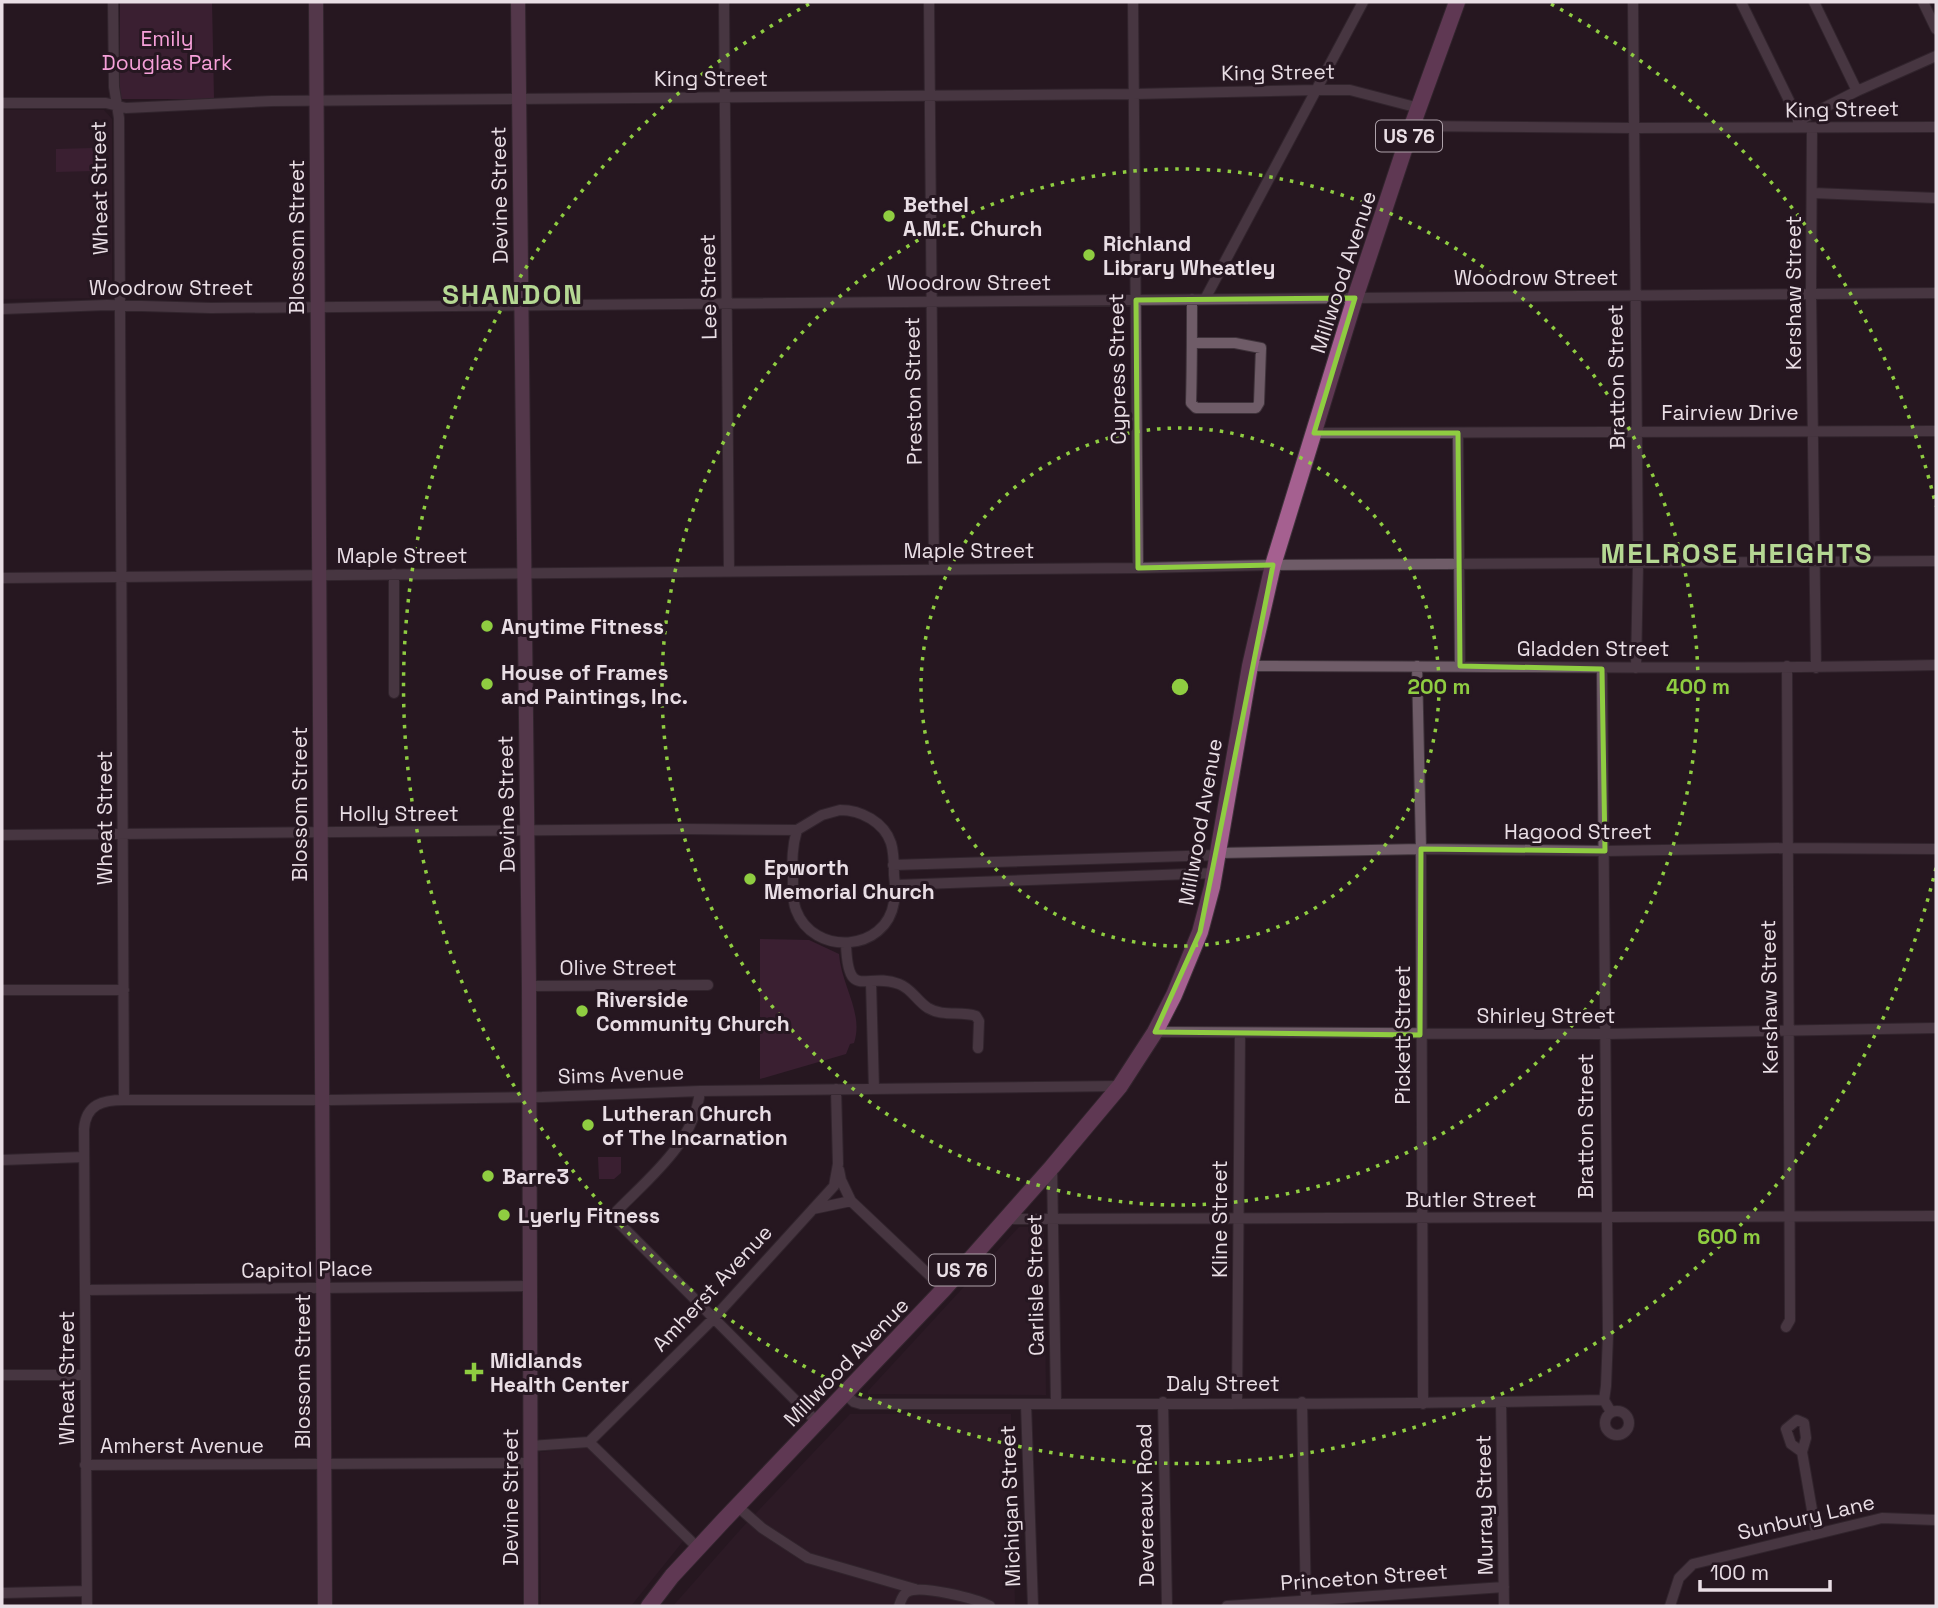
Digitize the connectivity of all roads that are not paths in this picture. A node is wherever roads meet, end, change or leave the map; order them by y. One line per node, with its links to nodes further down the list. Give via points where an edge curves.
1 (113, 2): 23 (street, Wheat Street)
2 (316, 2): 21 (main road, Blossom Street)
3 (519, 2): 20 (main road, Devine Street)
4 (724, 2): 19 (street, Lee Street)
5 (929, 2): 18 (street, Preston Street)
6 (1133, 2): 17 (street, Cypress Street)
7 (1363, 2): 15 (street)
8 (1457, 2): 24 (main road, Millwood Avenue / US 76)
9 (1633, 2): 28 (street, Bratton Street)
10 (1741, 2): 26 (street)
11 (1814, 2): 16 (street)
12 (1923, 2): 13 (street)
13 (1936, 29)
14 (1936, 56): 16 (street)
15 (1316, 90): 17 (street, King Street); 24 (street, King Street, via 1350,90); 36 (street)
16 (1857, 91): 26 (street)
17 (1133, 94): 18 (street, King Street); 37 (street, Cypress Street)
18 (930, 96): 19 (street, King Street); 38 (street, Preston Street)
19 (725, 97): 20 (street, King Street); 39 (street, Lee Street)
20 (519, 99): 21 (street, King Street); 41 (main road, Devine Street)
21 (316, 101): 23 (street, King Street); 42 (main road, Blossom Street)
22 (2, 103): 23 (street, King Street)
23 (116, 105): 40 (street, Wheat Street)
24 (1419, 108): 25 (main road, Millwood Avenue / US 76)
25 (1412, 126): 28 (street, King Street); 34 (main road, Millwood Avenue / US 76)
26 (1805, 126): 27 (street, King Street); 28 (street, King Street); 29 (street, Kershaw Street)
27 (1936, 127)
28 (1633, 128): 33 (street, Bratton Street)
29 (1813, 193): 30 (street); 32 (street, Kershaw Street)
30 (1936, 198)
31 (1936, 293): 32 (street, Woodrow Street)
32 (1811, 294): 33 (street, Woodrow Street); 46 (street, Kershaw Street)
33 (1635, 296): 34 (street, Woodrow Street); 47 (street, Bratton Street)
34 (1354, 298): 36 (street, Woodrow Street); 48 (main road, Millwood Avenue / US 76)
35 (1192, 299): 36 (street, Woodrow Street); 37 (street, Woodrow Street); 44 (street)
36 (1205, 299)
37 (1136, 300): 38 (street, Woodrow Street); 55 (street, Cypress Street)
38 (932, 302): 39 (street, Woodrow Street); 56 (street, Preston Street)
39 (727, 303): 41 (street, Woodrow Street); 57 (street, Lee Street)
40 (119, 305): 42 (street, Woodrow Street); 43 (street, Woodrow Street); 61 (street, Wheat Street)
41 (522, 305): 42 (street, Woodrow Street); 58 (main road, Devine Street)
42 (317, 307): 60 (main road, Blossom Street)
43 (2, 309)
44 (1192, 343): 44 (street, via 1191,403 1196,408 1256,408 1261,348)
45 (1936, 430): 46 (street, Fairview Drive)
46 (1813, 431): 47 (street, Fairview Drive); 51 (street, Kershaw Street)
47 (1636, 432): 49 (street, Fairview Drive); 52 (street, Bratton Street)
48 (1314, 433): 49 (street, Fairview Drive); 53 (main road, Millwood Avenue / US 76)
49 (1458, 433): 54 (street)
50 (1936, 561): 51 (street, Maple Street)
51 (1814, 562): 52 (street, Maple Street); 69 (street, Kershaw Street)
52 (1638, 564): 54 (street, Maple Street); 68 (street, Bratton Street)
53 (1273, 565): 54 (street, Maple Street); 55 (street, Maple Street); 64 (main road, Millwood Avenue / US 76)
54 (1459, 565): 66 (street)
55 (1138, 568): 56 (street, Maple Street)
56 (934, 570): 57 (street, Maple Street)
57 (729, 572): 58 (street, Maple Street)
58 (524, 573): 59 (street, Maple Street); 73 (main road, Devine Street)
59 (394, 574): 60 (street, Maple Street); 71 (street)
60 (319, 575): 61 (street, Maple Street); 74 (main road, Blossom Street)
61 (121, 577): 62 (street, Maple Street); 76 (street, Wheat Street)
62 (2, 578)
63 (1936, 665): 69 (street, Gladden Street)
64 (1250, 666): 65 (street, Gladden Street); 81 (main road, Millwood Avenue / US 76)
65 (1417, 666): 66 (street, Gladden Street); 78 (street, Pickett Street)
66 (1460, 666): 70 (street, Gladden Street)
67 (1787, 666): 68 (street, Gladden Street); 69 (street, Gladden Street); 77 (street, Kershaw Street)
68 (1636, 668): 70 (street, Gladden Street)
69 (1816, 668)
70 (1602, 669): 80 (street, Bratton Street)
71 (394, 693)
72 (797, 830): 73 (street, Holly Street); 82 (street, via 822,815 851,810 884,830); 85 (street, via 792,848 794,907 810,931 829,942)
73 (527, 831): 74 (street, Holly Street); 88 (main road, Devine Street)
74 (320, 832): 76 (street, Holly Street); 104 (main road, Blossom Street)
75 (2, 835): 76 (street, Holly Street)
76 (123, 835): 90 (street, Wheat Street)
77 (1786, 848): 79 (street, Hagood Street); 80 (street, Hagood Street); 92 (street, Kershaw Street)
78 (1421, 849): 80 (street, Hagood Street); 81 (street, Hagood Street); 96 (street, Pickett Street)
79 (1936, 849)
80 (1605, 851): 95 (street, Bratton Street)
81 (1219, 854): 82 (street, Hagood Street); 83 (main road, Millwood Avenue / US 76)
82 (893, 865): 84 (street)
83 (1215, 873): 84 (street); 93 (main road, Millwood Avenue / US 76, via 1185,974)
84 (895, 884): 85 (street, via 894,903 882,926 862,941)
85 (846, 944): 86 (street, via 848,970 856,980)
86 (871, 982): 97 (street, via 896,982 927,1008 976,1016); 100 (street)
87 (708, 985): 88 (street, Olive Street)
88 (529, 986): 102 (main road, Devine Street)
89 (2, 990): 90 (street)
90 (124, 990): 103 (street, Wheat Street)
91 (1936, 1028): 92 (street, Shirley Street)
92 (1789, 1031): 95 (street, Shirley Street); 112 (street, Kershaw Street)
93 (1155, 1032): 94 (street, Shirley Street); 98 (main road, Millwood Avenue / US 76)
94 (1240, 1034): 96 (street, Shirley Street); 117 (street, Kline Street)
95 (1604, 1034): 96 (street, Shirley Street); 113 (street, Bratton Street)
96 (1420, 1035): 116 (street, Pickett Street)
97 (978, 1048)
98 (1120, 1086): 100 (street, Sims Avenue); 108 (main road, Millwood Avenue / US 76)
99 (836, 1089): 100 (street, Sims Avenue); 101 (street, Sims Avenue); 107 (street, Amherst Avenue)
100 (874, 1089)
101 (700, 1091): 102 (street, Sims Avenue); 122 (street, via 690,1127 667,1161 612,1216)
102 (528, 1097): 104 (street, Sims Avenue); 118 (main road, Devine Street)
103 (124, 1100): 104 (street, Sims Avenue); 105 (street, Wheat Street, via 103,1101 90,1110 85,1121)
104 (322, 1100): 119 (main road, Blossom Street)
105 (84, 1157): 106 (street); 121 (street, Wheat Street)
106 (2, 1160)
107 (838, 1164): 109 (street); 110 (street, Amherst Avenue, via 834,1186)
108 (1052, 1167): 114 (main road, Millwood Avenue / US 76); 115 (street, Carlisle Street)
109 (851, 1201): 110 (street); 120 (street)
110 (813, 1209): 122 (street, Amherst Avenue)
111 (1936, 1216): 112 (street, Butler Street)
112 (1790, 1217): 113 (street, Butler Street); 123 (street, Kershaw Street, via 1790,1320)
113 (1605, 1218): 116 (street, Butler Street); 127 (street, Bratton Street, via 1608,1335)
114 (1006, 1219): 115 (street, Butler Street); 120 (main road, Millwood Avenue / US 76)
115 (1052, 1219): 117 (street, Butler Street); 131 (street, Carlisle Street)
116 (1423, 1219): 117 (street, Butler Street); 134 (street, Pickett Street)
117 (1238, 1220): 132 (street, Kline Street)
118 (530, 1286): 119 (street, Capitol Place); 138 (main road, Devine Street)
119 (323, 1288): 121 (street, Capitol Place); 141 (main road, Blossom Street)
120 (944, 1289): 126 (main road, Millwood Avenue / US 76)
121 (85, 1290): 125 (street, Wheat Street)
122 (713, 1319): 136 (street); 137 (street, Amherst Avenue)
123 (1786, 1327)
124 (2, 1375): 125 (street)
125 (85, 1375): 142 (street, Wheat Street)
126 (845, 1394): 133 (street, Daly Street, via 861,1404); 136 (main road, Millwood Avenue / US 76)
127 (1604, 1400): 130 (street, Daly Street); 135 (street)
128 (1163, 1402): 131 (street, Daly Street); 132 (street, Daly Street); 159 (street, Devereaux Road)
129 (1302, 1402): 132 (street, Daly Street); 134 (street, Daly Street); 151 (street)
130 (1501, 1402): 134 (street, Daly Street); 147 (street, Murray Street)
131 (1056, 1403): 133 (street, Daly Street)
132 (1237, 1403)
133 (1026, 1404): 158 (street, Michigan Street)
134 (1423, 1404)
135 (1611, 1412)
136 (817, 1422): 143 (main road, Millwood Avenue / US 76)
137 (589, 1442): 138 (street); 146 (street)
138 (530, 1447): 140 (main road, Devine Street)
139 (1802, 1452): 145 (street)
140 (531, 1463): 141 (street, Amherst Avenue); 154 (main road, Devine Street)
141 (324, 1464): 142 (street, Amherst Avenue); 153 (main road, Blossom Street)
142 (85, 1465): 149 (street, Wheat Street)
143 (737, 1506): 146 (main road, Millwood Avenue / US 76); 148 (street, via 808,1559)
144 (1936, 1520): 145 (street, Sunbury Lane, via 1882,1518)
145 (1816, 1533): 162 (street, Sunbury Lane, via 1693,1564 1679,1578)
146 (698, 1548): 155 (main road, Millwood Avenue / US 76)
147 (1504, 1587): 151 (street, Princeton Street); 161 (street, Murray Street)
148 (915, 1589): 156 (street, via 902,1597); 157 (street)
149 (87, 1591): 150 (street); 152 (street, Wheat Street)
150 (2, 1593)
151 (1306, 1603): 160 (street, Princeton Street)
152 (87, 1606)
153 (325, 1606)
154 (531, 1606)
155 (649, 1606)
156 (899, 1606)
157 (990, 1606)
158 (1033, 1606)
159 (1167, 1606)
160 (1227, 1606)
161 (1504, 1606)
162 (1670, 1606)

